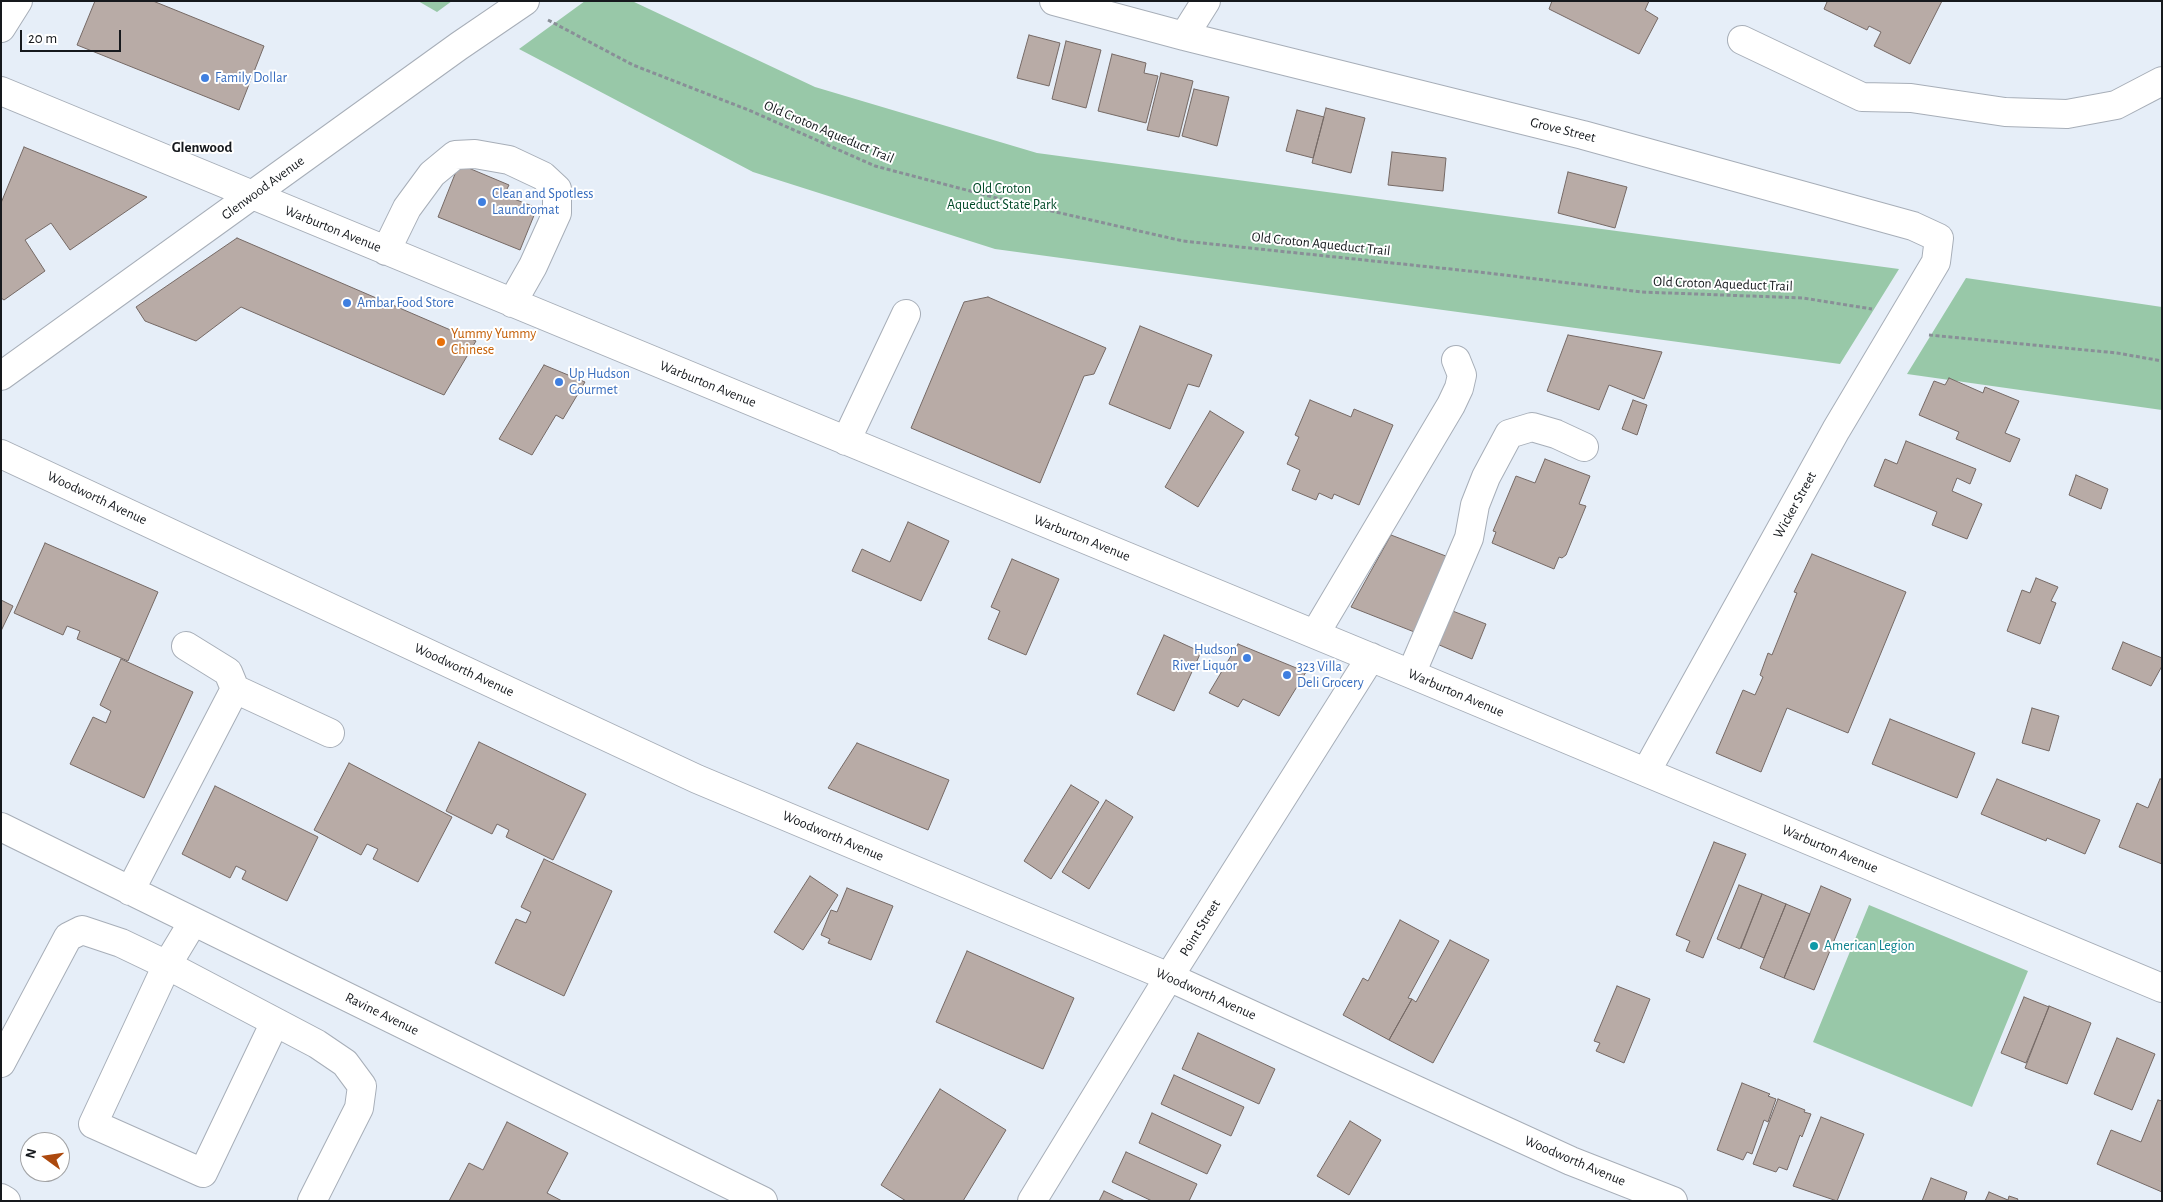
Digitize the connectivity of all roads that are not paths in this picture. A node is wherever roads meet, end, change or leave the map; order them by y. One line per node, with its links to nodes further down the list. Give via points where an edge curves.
1 (18, 1): 5 (street)
2 (1054, 1): 6 (street)
3 (1206, 1): 6 (street)
4 (522, 3): 10 (street, Glenwood Avenue)
5 (1, 28)
6 (1184, 36): 11 (street, Grove Street, via 1583,135 1913,226)
7 (1742, 40): 8 (street, via 1862,97 1912,98 2005,112 2067,114 2116,105)
8 (2162, 82)
9 (1, 91): 10 (street, Warburton Avenue)
10 (252, 196): 12 (street, Warburton Avenue); 16 (street, Glenwood Avenue)
11 (1939, 238): 26 (street, Wicker Street, via 1936,262 1836,430)
12 (386, 251): 13 (street, Warburton Avenue); 13 (street, via 407,208 432,174 455,155 475,154 509,160 543,176 557,189 557,214)
13 (512, 303): 17 (street, Warburton Avenue)
14 (906, 314): 17 (street)
15 (1456, 360): 20 (street, via 1462,375 1451,405)
16 (1, 376)
17 (846, 441): 20 (street, Warburton Avenue)
18 (1584, 447): 23 (street, via 1532,427 1509,434 1486,477 1475,506 1469,538)
19 (1, 454): 31 (street, Woodworth Avenue, via 697,779)
20 (1315, 634): 22 (street, Warburton Avenue)
21 (186, 646): 24 (street, via 228,672)
22 (1371, 657): 23 (street, Warburton Avenue); 31 (street, Point Street)
23 (1411, 674): 26 (street, Warburton Avenue)
24 (235, 689): 25 (street); 28 (street)
25 (330, 733)
26 (1646, 772): 32 (street, Warburton Avenue)
27 (1, 827): 28 (street, Ravine Avenue)
28 (130, 891): 29 (street, Ravine Avenue)
29 (194, 922): 30 (street); 38 (street, Ravine Avenue)
30 (167, 965): 33 (street); 33 (street, via 93,1124 203,1173); 34 (street, via 121,943 82,930 68,937)
31 (1169, 977): 39 (street, Point Street); 40 (street, Woodworth Avenue, via 1571,1161)
32 (2162, 988)
33 (275, 1022): 37 (street, via 345,1063 362,1086 359,1108)
34 (1, 1063)
35 (1, 1198): 36 (street)
36 (6, 1201)
37 (312, 1201)
38 (762, 1201)
39 (1032, 1201)
40 (1673, 1201)

